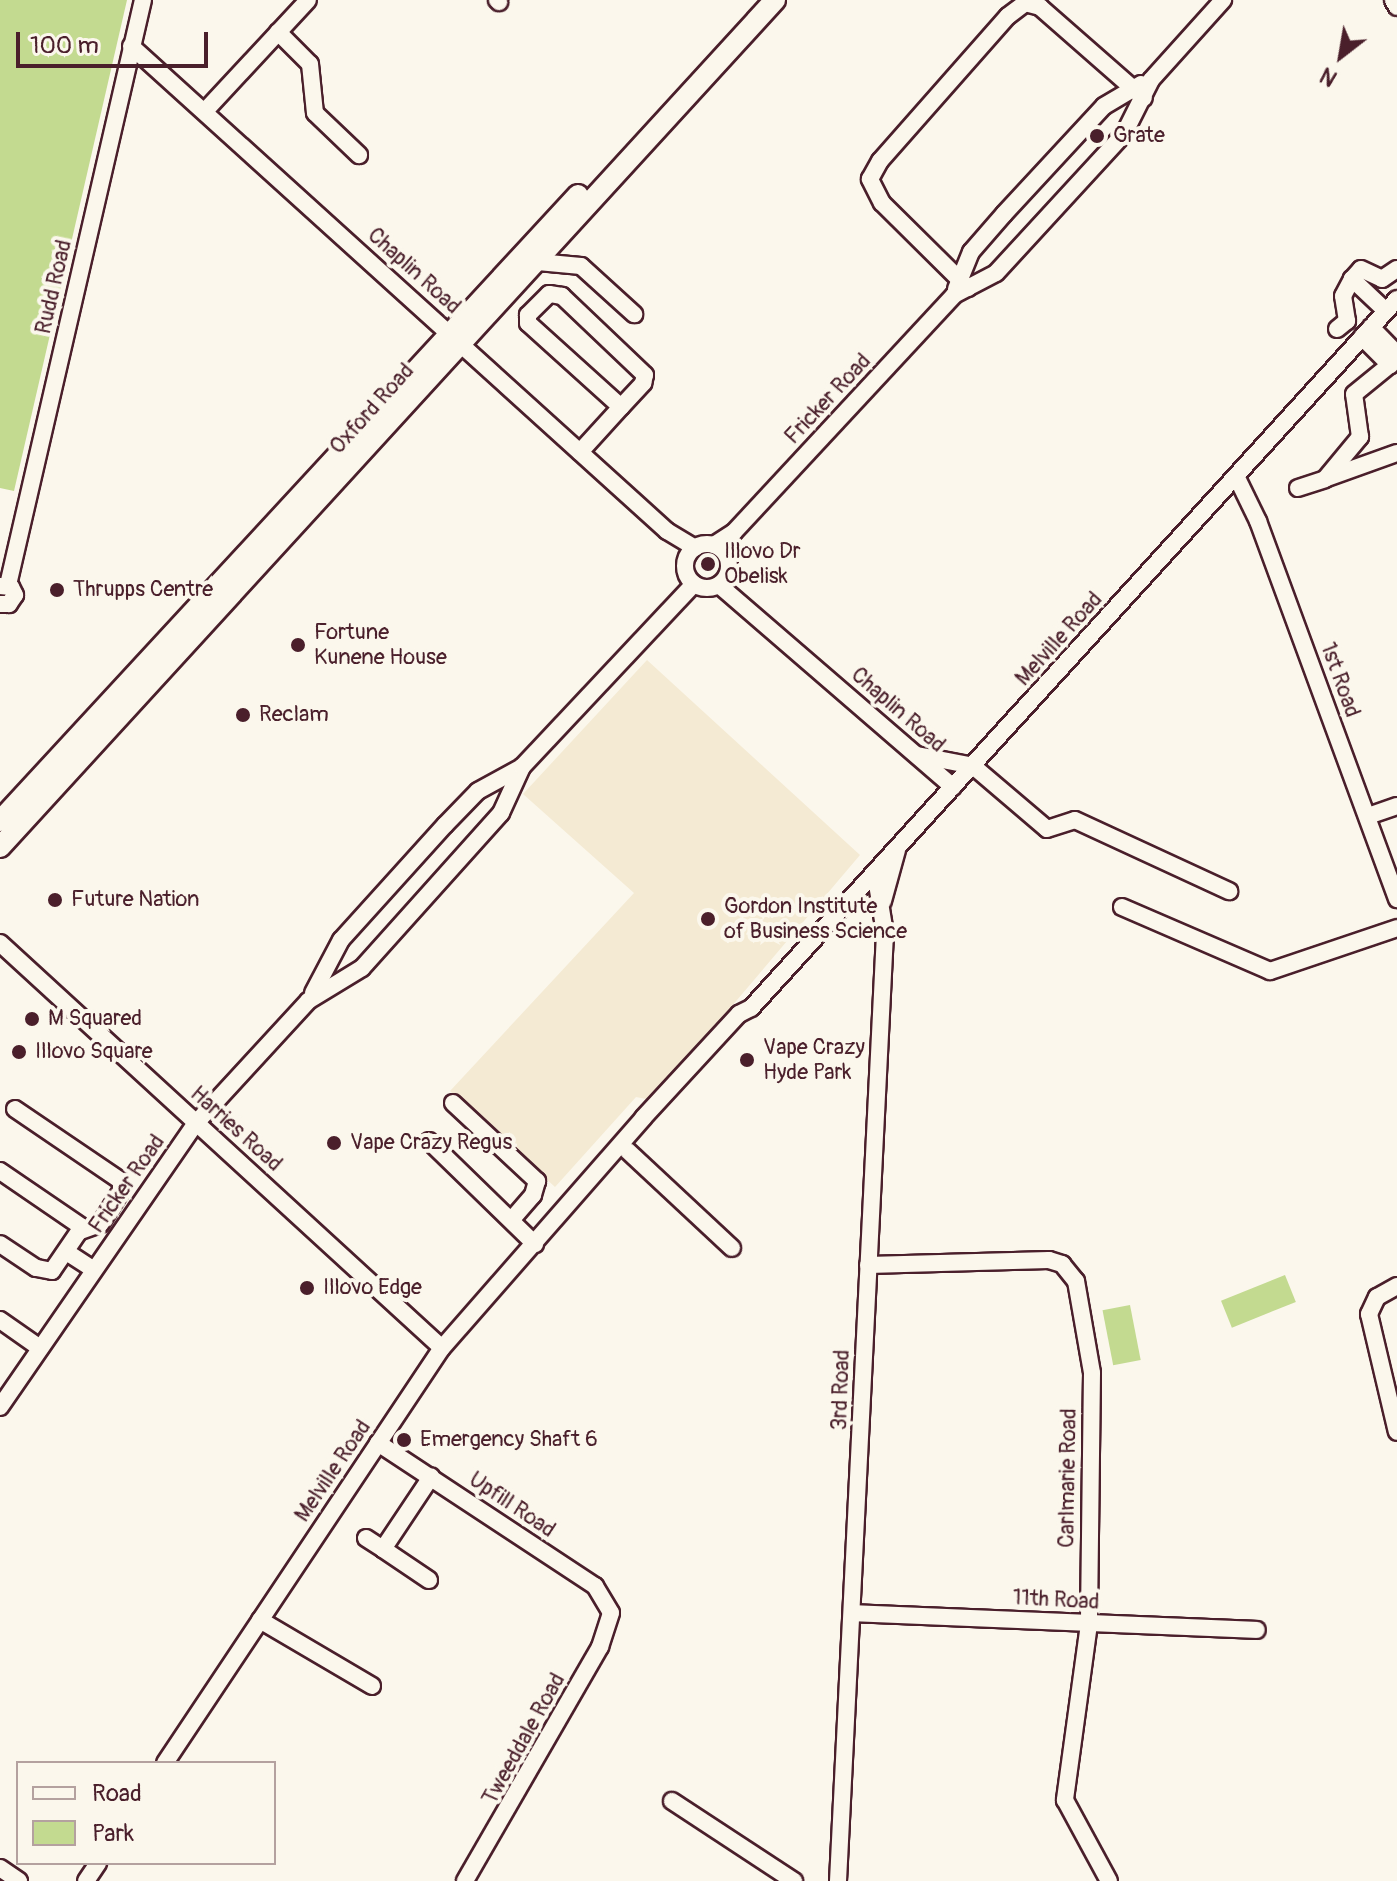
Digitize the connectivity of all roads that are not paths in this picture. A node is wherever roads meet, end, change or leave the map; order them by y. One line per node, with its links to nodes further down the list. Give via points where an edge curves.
1 (143, 0): 9 (street, Rudd Road)
2 (308, 0): 8 (street)
3 (757, 0): 21 (main road, Oxford Road)
4 (775, 0): 13 (main road, Oxford Road)
5 (1223, 0): 10 (street, Fricker Road)
6 (1393, 0): 7 (street)
7 (1397, 7)
8 (278, 32): 11 (street); 12 (street, via 310,64 315,113)
9 (131, 46): 11 (street, Chaplin Road); 33 (street, Rudd Road)
10 (1140, 92): 16 (street, Fricker Road, via 1124,134 996,273); 16 (street, Fricker Road, via 1104,106 1004,214 971,252); 16 (street, via 1040,7 1025,3 1008,16 870,179 882,203)
11 (205, 111): 21 (street, Chaplin Road)
12 (359, 155)
13 (538, 262): 18 (street, via 581,266); 21 (main road, Oxford Road)
14 (1397, 269): 15 (street, via 1382,279 1361,269)
15 (1352, 279): 17 (street); 19 (street, via 1343,296 1347,321)
16 (960, 288): 29 (street, Fricker Road)
17 (1392, 305): 20 (street, Melville Road)
18 (634, 314)
19 (1337, 329)
20 (1367, 332): 22 (street); 26 (street, Melville Road)
21 (456, 339): 24 (street, Chaplin Road); 41 (main road, Oxford Road); 42 (main road, Oxford Road)
22 (1395, 359): 27 (street, via 1354,394 1363,429)
23 (621, 407): 23 (street, via 643,383 643,371 562,296 549,294 528,315 528,323); 24 (street)
24 (580, 452): 30 (street, Chaplin Road)
25 (1397, 453): 27 (street)
26 (1237, 478): 36 (street, Melville Road); 40 (street, 1st Road, via 1258,521)
27 (1325, 479): 28 (street)
28 (1298, 488)
29 (719, 549): 30 (street); 31 (street)
30 (690, 553): 32 (street)
31 (723, 580): 32 (street); 35 (street, Chaplin Road)
32 (691, 581): 37 (street, Fricker Road)
33 (4, 585): 34 (street, Rudd Road, via 15,598)
34 (1, 610)
35 (917, 755): 36 (street); 38 (street, Chaplin Road)
36 (973, 766): 38 (street, Melville Road); 45 (street, via 1047,829 1075,820)
37 (522, 767): 51 (street, Fricker Road, via 478,791 445,825 341,940); 51 (street, Fricker Road, via 501,813 362,968)
38 (953, 787): 43 (street, Melville Road)
39 (1397, 806): 40 (street)
40 (1368, 816): 46 (street, 1st Road)
41 (0, 821)
42 (0, 847)
43 (898, 848): 44 (street, Melville Road); 47 (street, 3rd Road)
44 (875, 872): 47 (street, 3rd Road); 52 (street, Melville Road)
45 (1229, 891)
46 (1397, 899)
47 (883, 901): 66 (street, 3rd Road)
48 (1122, 907): 49 (street, via 1270,971)
49 (1397, 928)
50 (0, 943): 55 (street, Harries Road)
51 (308, 1001): 55 (street, Fricker Road)
52 (751, 1008): 57 (street, Melville Road, via 746,1021); 59 (street, Melville Road, via 654,1106)
53 (453, 1103): 60 (street, via 537,1181 533,1195)
54 (15, 1109): 61 (street, via 121,1181 121,1191 100,1224)
55 (196, 1123): 67 (street, Fricker Road); 71 (street, Harries Road)
56 (429, 1141): 60 (street)
57 (628, 1151): 59 (street, Melville Road, via 567,1216); 64 (street)
58 (0, 1171): 61 (street, via 77,1219)
59 (558, 1219): 63 (street, Melville Road)
60 (511, 1220): 63 (street)
61 (81, 1231): 65 (street)
62 (0, 1244): 65 (street, via 42,1271 56,1268)
63 (535, 1244): 71 (street, Melville Road)
64 (732, 1248)
65 (68, 1253): 67 (street)
66 (868, 1265): 80 (street, 3rd Road); 82 (street, Carlmarie Road, via 1049,1260 1070,1270 1081,1296 1092,1373)
67 (94, 1270): 70 (street, Fricker Road)
68 (1397, 1286): 73 (street, via 1377,1297 1369,1314)
69 (0, 1320): 70 (street)
70 (40, 1348): 72 (street, Fricker Road)
71 (442, 1348): 74 (street, Melville Road)
72 (0, 1407)
73 (1397, 1432)
74 (378, 1443): 75 (street, Upfill Road); 81 (street, Melville Road)
75 (431, 1477): 77 (street); 79 (street, Upfill Road, via 595,1586)
76 (366, 1538): 77 (street)
77 (383, 1549): 78 (street)
78 (429, 1580)
79 (611, 1613): 89 (street, Tweeddale Road, via 600,1647)
80 (852, 1613): 82 (street, 11th Road); 91 (street, 3rd Road)
81 (260, 1620): 84 (street); 85 (street, Melville Road)
82 (1089, 1624): 83 (street, 11th Road); 92 (street, Carlmarie Road, via 1065,1800)
83 (1257, 1630)
84 (372, 1686)
85 (166, 1761)
86 (672, 1801): 90 (street)
87 (0, 1868): 88 (street)
88 (19, 1881)
89 (465, 1881)
90 (794, 1881)
91 (838, 1881)
92 (1109, 1881)

